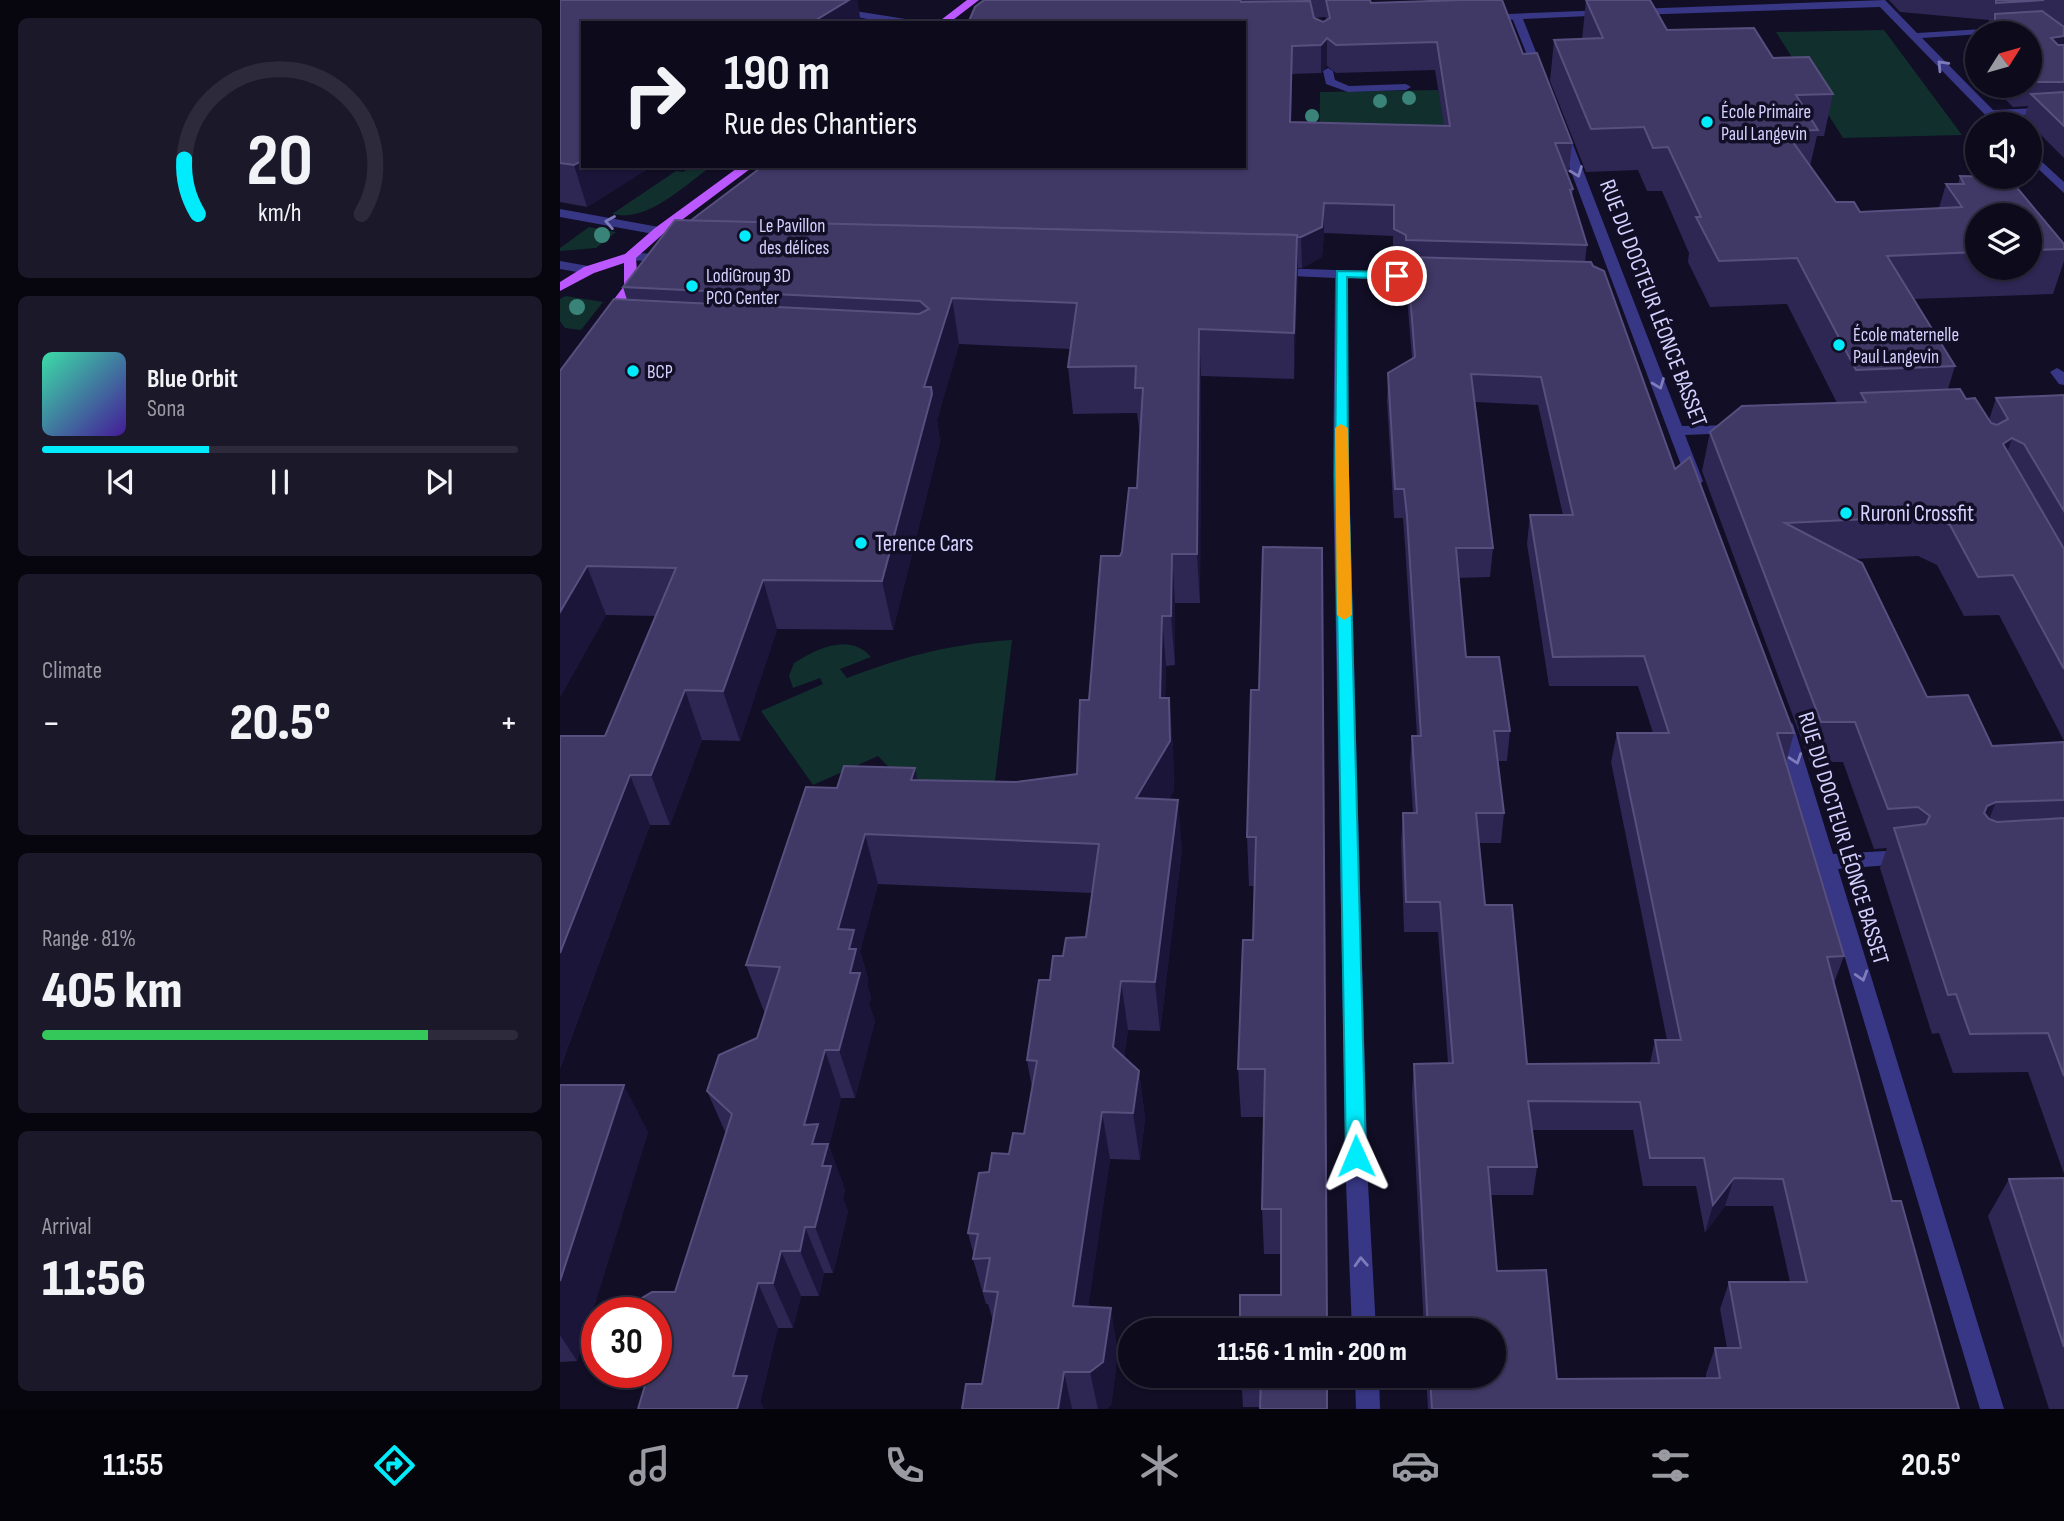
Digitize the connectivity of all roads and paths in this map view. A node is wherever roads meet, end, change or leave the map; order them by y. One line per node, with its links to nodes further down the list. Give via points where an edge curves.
1 (974, 0): 9 (main road)
2 (1625, 0): 7 (street)
3 (1881, 2): 4 (street); 11 (street)
4 (1793, 3): 5 (street)
5 (1744, 4): 7 (street)
6 (830, 10): 8 (street)
7 (1630, 13): 14 (street, via 1508,17)
8 (899, 21)
9 (945, 21)
10 (1965, 33): 11 (street)
11 (1913, 36): 16 (street, one-way to 11)
12 (1328, 71): 13 (street, via 1330,82 1340,88)
13 (1406, 87)
14 (1545, 89)
15 (2064, 110): 17 (street)
16 (1988, 112)
17 (2027, 112)
18 (1555, 115): 34 (street, RUE DU DOCTEUR LÉONCE BASSET, one-way to 34, via 1613,283)
19 (2042, 166): 21 (street)
20 (745, 168): 23 (main road)
21 (2064, 189)
22 (560, 213): 23 (street, one-way to 22)
23 (659, 231): 24 (main road)
24 (630, 257): 25 (street); 27 (main road); 32 (main road, via 631,286)
25 (688, 258)
26 (560, 265): 27 (street)
27 (589, 270): 31 (main road)
28 (1265, 272): 29 (street)
29 (1341, 274): 30 (street); 39 (street, one-way to 29, via 1341,475)
30 (1438, 277)
31 (560, 287)
32 (599, 327)
33 (1755, 428): 34 (street)
34 (1677, 431): 35 (street, RUE DU DOCTEUR LÉONCE BASSET)
35 (1701, 497)
36 (1777, 707): 38 (street, RUE DU DOCTEUR LÉONCE BASSET, one-way to 38)
37 (1903, 857): 38 (street)
38 (1828, 862): 42 (street, RUE DU DOCTEUR LÉONCE BASSET, one-way to 42)
39 (1363, 1318)
40 (1367, 1388): 41 (street)
41 (1368, 1409)
42 (1992, 1409)

